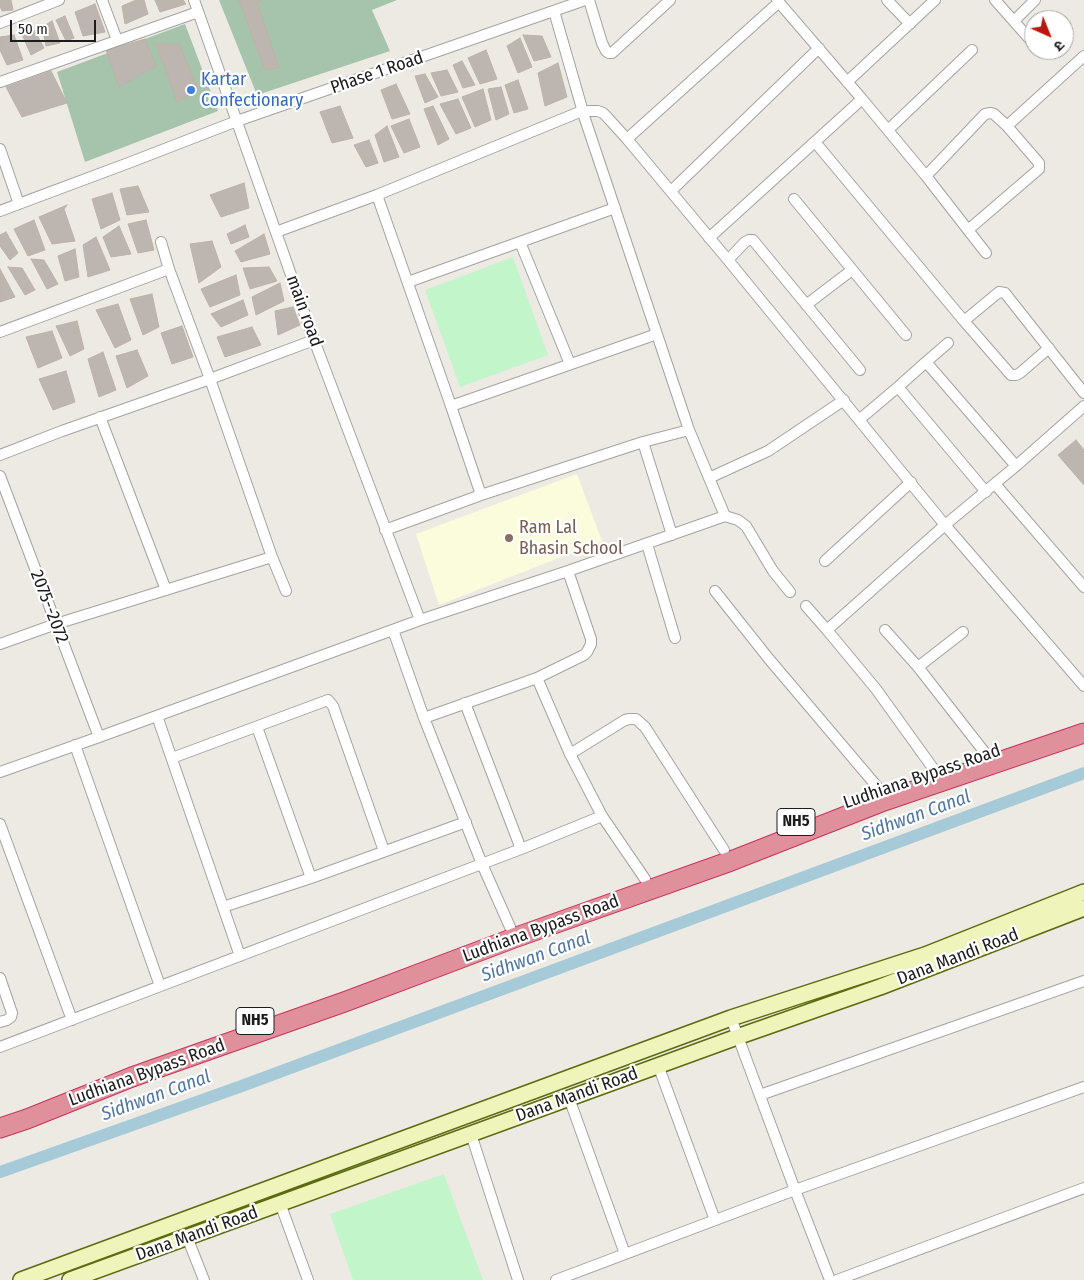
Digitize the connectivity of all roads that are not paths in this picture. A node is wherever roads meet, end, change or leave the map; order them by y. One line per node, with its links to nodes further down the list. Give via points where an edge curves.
1 (59, 0): 14 (street)
2 (102, 0): 17 (street)
3 (194, 0): 12 (street, main road)
4 (587, 0): 5 (street, via 602,43 606,51 612,53); 11 (street, Phase 1 Road)
5 (670, 0)
6 (887, 0): 15 (street)
7 (935, 0): 15 (street)
8 (995, 0): 13 (street)
9 (1035, 0): 13 (street)
10 (778, 1): 18 (street); 28 (street)
11 (554, 11): 24 (street); 25 (street, Phase 1 Road)
12 (198, 12): 17 (street); 25 (street, main road)
13 (1014, 21): 16 (street)
14 (0, 23)
15 (910, 24): 22 (street)
16 (1024, 32)
17 (117, 40): 21 (street)
18 (819, 48): 22 (street); 32 (street)
19 (972, 50): 27 (street)
20 (1084, 56): 26 (street)
21 (0, 82)
22 (847, 82): 23 (street)
23 (862, 99): 27 (street); 29 (street)
24 (582, 111): 28 (street, via 603,113); 33 (street); 36 (street)
25 (237, 121): 35 (street, Phase 1 Road); 39 (street, main road)
26 (1007, 126): 31 (street, via 991,112 985,114); 38 (street, via 1040,168)
27 (888, 130): 31 (street)
28 (627, 139): 32 (street)
29 (815, 142): 40 (street); 49 (street)
30 (0, 149): 35 (street)
31 (926, 176): 38 (street)
32 (671, 191): 40 (street)
33 (377, 195): 39 (street); 47 (street)
34 (794, 199): 46 (street)
35 (19, 204): 37 (street, Phase 1 Road)
36 (615, 208): 42 (street); 51 (street)
37 (0, 211)
38 (968, 230): 43 (street)
39 (276, 232): 53 (street, main road)
40 (709, 238): 44 (street)
41 (160, 242): 45 (street)
42 (520, 242): 47 (street); 57 (street)
43 (986, 253)
44 (728, 260): 48 (street, via 745,242 753,240); 62 (street)
45 (169, 269): 50 (street); 59 (street)
46 (852, 270): 48 (street); 52 (street)
47 (408, 282): 63 (street)
48 (806, 305): 58 (street)
49 (964, 322): 55 (street, via 1011,375 1016,375); 55 (street, via 999,292 1006,293)
50 (0, 332)
51 (657, 334): 57 (street); 67 (street)
52 (906, 335)
53 (314, 340): 59 (street); 79 (street, main road)
54 (948, 343): 56 (street)
55 (1049, 348): 61 (street)
56 (926, 362): 60 (street); 70 (street)
57 (570, 364): 63 (street)
58 (860, 370)
59 (210, 379): 65 (street); 82 (street)
60 (898, 387): 66 (street); 75 (street)
61 (1084, 393)
62 (844, 400): 66 (street); 72 (street, via 768,450)
63 (451, 406): 76 (street)
64 (1084, 406): 70 (street)
65 (100, 417): 69 (street); 86 (street)
66 (860, 419): 73 (street)
67 (689, 430): 68 (street); 72 (street)
68 (643, 442): 76 (street); 80 (street)
69 (0, 455)
70 (1016, 466): 74 (street)
71 (0, 476): 92 (street, 2075--2072)
72 (709, 478): 77 (street)
73 (911, 482): 78 (street); 83 (street)
74 (995, 484): 75 (street); 85 (street)
75 (986, 492): 78 (street)
76 (481, 494): 79 (street)
77 (725, 516): 80 (street); 89 (street, via 746,526)
78 (945, 525): 94 (street); 101 (street)
79 (385, 530): 91 (street, main road)
80 (672, 535): 81 (street)
81 (647, 544): 84 (street); 97 (street)
82 (272, 557): 86 (street); 87 (street)
83 (825, 561)
84 (568, 572): 91 (street); 100 (street, via 591,639 590,649)
85 (1084, 587)
86 (166, 590): 92 (street)
87 (286, 591)
88 (715, 591): 115 (street)
89 (790, 592)
90 (806, 606): 94 (street)
91 (420, 620): 93 (street)
92 (56, 624): 98 (street); 108 (street, 2075--2072)
93 (393, 630): 103 (street); 104 (street)
94 (827, 630): 113 (street, via 876,689)
95 (886, 630): 99 (street)
96 (963, 632): 99 (street)
97 (674, 638)
98 (0, 644)
99 (918, 667): 111 (street)
100 (537, 678): 102 (street); 110 (street)
101 (1084, 686)
102 (465, 704): 104 (street); 119 (street)
103 (157, 716): 108 (street); 112 (street)
104 (424, 718): 117 (street)
105 (1084, 720): 111 (highway, Ludhiana Bypass Road / NH5)
106 (257, 727): 112 (street); 121 (street, via 328,700 331,702); 123 (street)
107 (1084, 733): 143 (highway, Ludhiana Bypass Road / NH5, via 884,801 731,861 132,1077)
108 (99, 737): 109 (street)
109 (75, 745): 114 (street); 132 (street)
110 (570, 754): 116 (street); 120 (street, via 625,720 636,719 645,727)
111 (986, 754): 113 (highway, Ludhiana Bypass Road / NH5)
112 (172, 758): 126 (street)
113 (934, 771): 115 (highway, Ludhiana Bypass Road / NH5)
114 (0, 772)
115 (880, 790): 120 (highway, Ludhiana Bypass Road / NH5)
116 (602, 816): 119 (street); 124 (street)
117 (466, 822): 121 (street); 122 (street)
118 (0, 824): 134 (street)
119 (521, 849): 122 (street)
120 (724, 850): 124 (highway, Ludhiana Bypass Road / NH5)
121 (384, 851): 123 (street)
122 (482, 864): 128 (street); 129 (street)
123 (311, 878): 126 (street)
124 (645, 878): 128 (highway, Ludhiana Bypass Road / NH5)
125 (1084, 892): 133 (street, via 924,955)
126 (223, 908): 129 (street)
127 (1084, 908): 136 (street, Dana Mandi Road, via 880,987)
128 (510, 927): 142 (highway, Ludhiana Bypass Road / NH5)
129 (240, 956): 132 (street)
130 (0, 978): 135 (street, via 12,1013 8,1020)
131 (1084, 981): 140 (street)
132 (160, 986): 134 (street)
133 (731, 1018): 136 (street); 151 (street)
134 (72, 1020): 137 (street)
135 (0, 1022)
136 (737, 1037): 138 (street, Dana Mandi Road); 140 (street)
137 (0, 1047)
138 (658, 1066): 141 (street, Dana Mandi Road); 148 (street)
139 (1084, 1087): 146 (street)
140 (760, 1095): 146 (street)
141 (569, 1098): 144 (street, Dana Mandi Road); 150 (street)
142 (0, 1115)
143 (0, 1128)
144 (471, 1134): 147 (street, Dana Mandi Road); 157 (street)
145 (1084, 1188): 160 (street)
146 (795, 1190): 148 (street); 159 (street)
147 (280, 1203): 149 (street, Dana Mandi Road); 156 (street)
148 (715, 1220): 150 (street)
149 (187, 1237): 152 (street, Dana Mandi Road); 155 (street)
150 (625, 1254): 158 (street)
151 (86, 1256): 152 (street); 153 (street)
152 (92, 1276): 154 (street, Dana Mandi Road)
153 (21, 1280)
154 (70, 1280)
155 (204, 1280)
156 (308, 1280)
157 (518, 1280)
158 (556, 1280)
159 (830, 1280)
160 (838, 1280)

